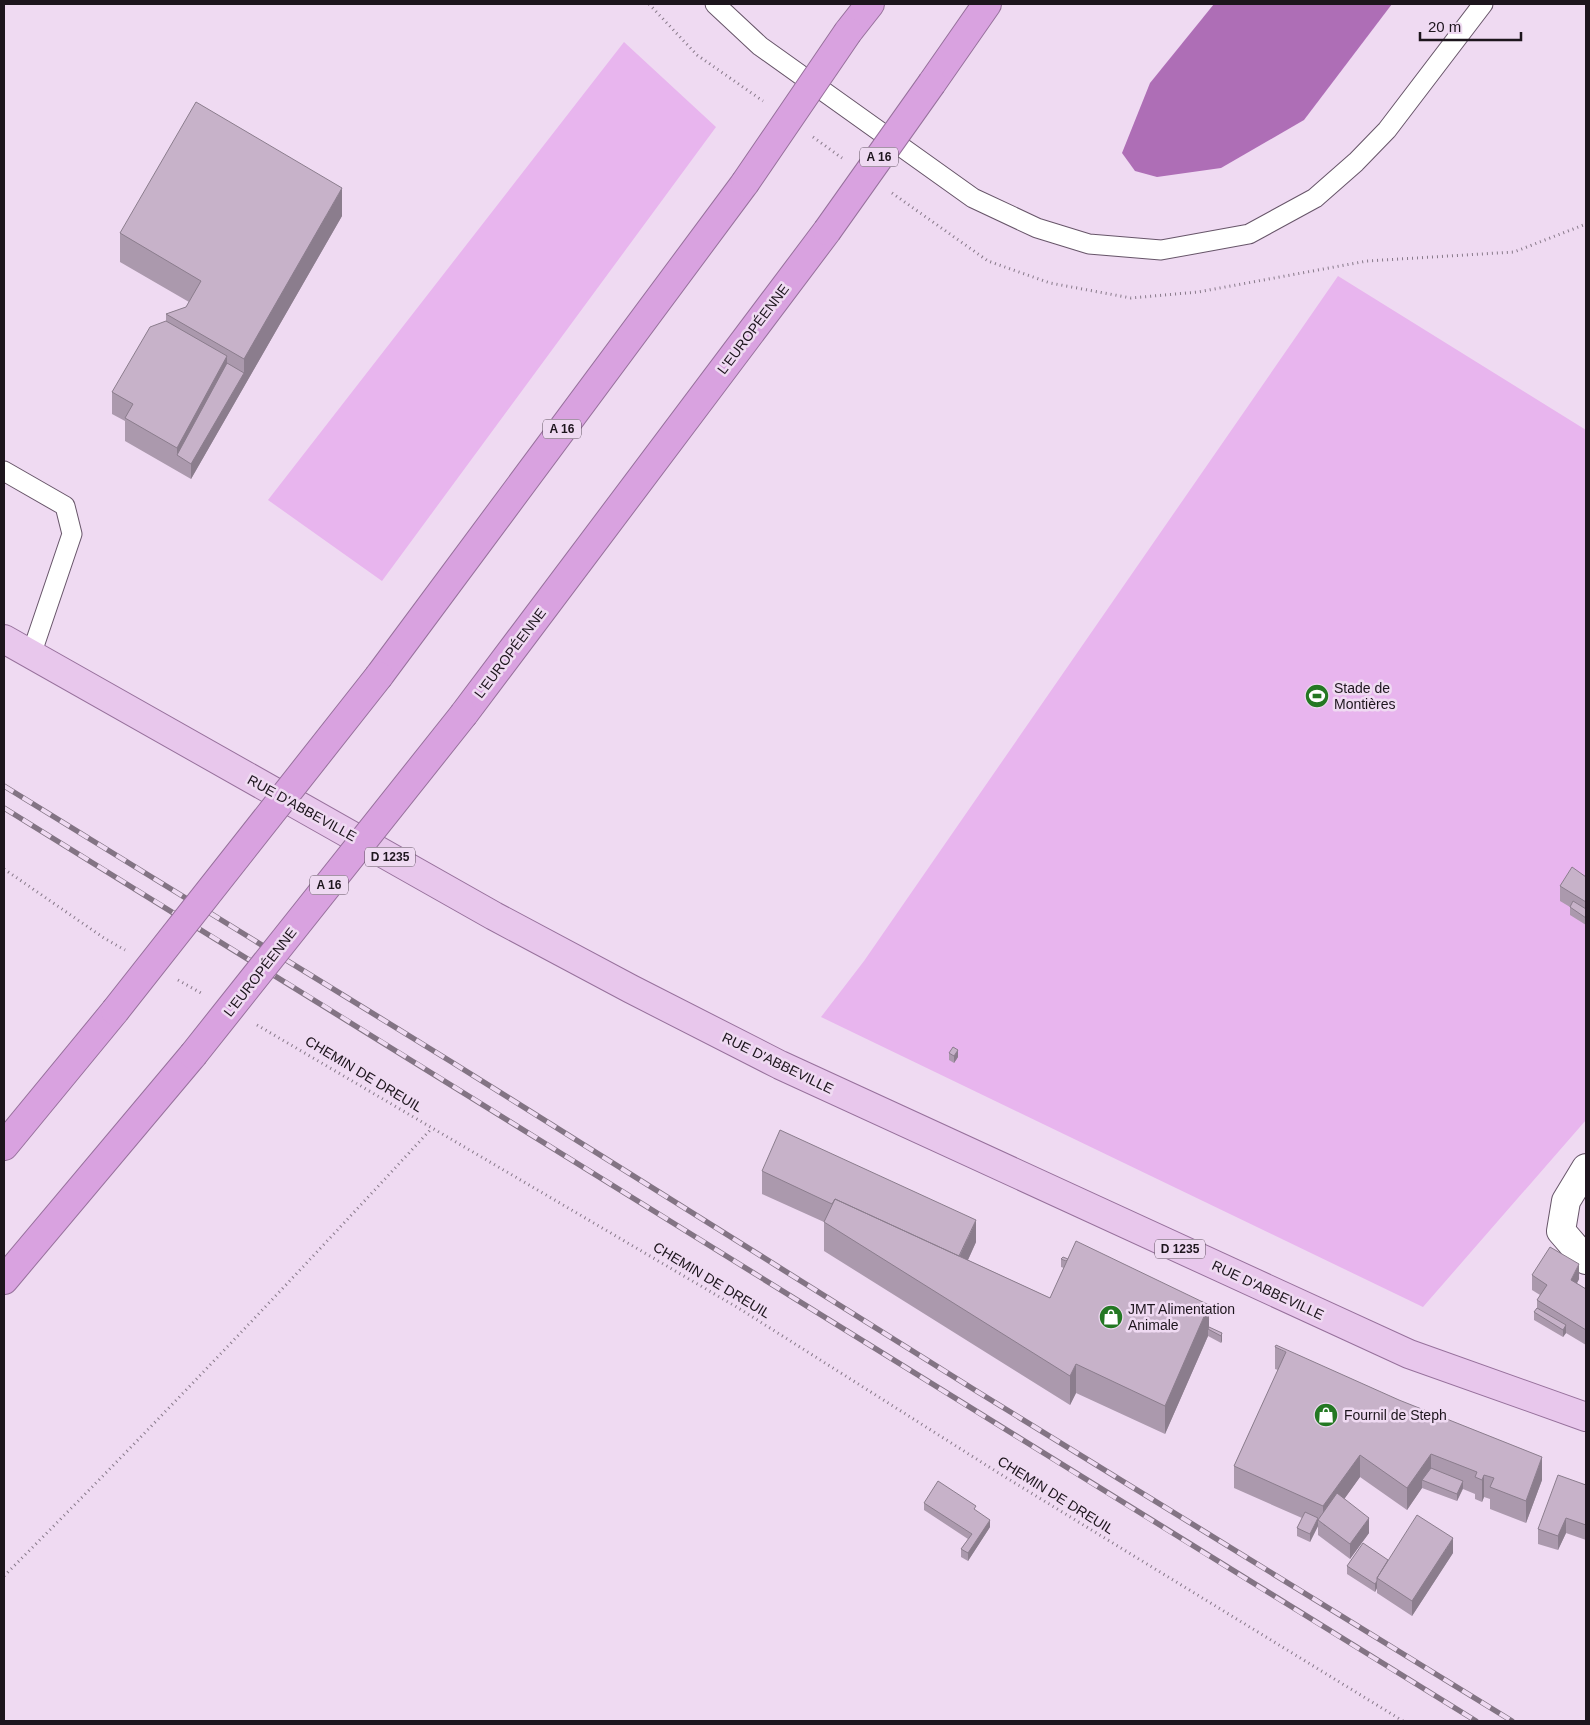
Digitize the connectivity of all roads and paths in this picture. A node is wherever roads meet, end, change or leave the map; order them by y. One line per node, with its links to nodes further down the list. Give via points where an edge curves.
1 (714, 4): 6 (lane, via 760,46 973,198 1036,228 1088,244 1161,250 1249,234 1315,198 1387,130)
2 (865, 4): 7 (lane)
3 (870, 4): 7 (highway, A 16)
4 (987, 4): 8 (highway, L'EUROPÉENNE / A 16)
5 (999, 4): 8 (lane)
6 (1483, 4)
7 (848, 32): 18 (highway, A 16, bridge, via 745,183 379,676 115,1011)
8 (932, 83): 21 (highway, L'EUROPÉENNE / A 16, bridge, via 827,230 464,714 193,1055)
9 (4, 471): 11 (lane, via 65,506 72,534)
10 (4, 639): 11 (main road, RUE D'ABBEVILLE / D 1235)
11 (31, 655): 22 (main road, RUE D'ABBEVILLE / D 1235, via 494,916 780,1065 1408,1354)
12 (4, 869): 13 (path)
13 (130, 953)
14 (173, 977): 15 (path)
15 (207, 996)
16 (250, 1021): 17 (path, CHEMIN DE DREUIL)
17 (432, 1128): 23 (path, via 300,1271); 24 (path, CHEMIN DE DREUIL, via 740,1309 997,1472)
18 (4, 1146)
19 (1586, 1168): 20 (street, via 1566,1202 1561,1232)
20 (1586, 1260)
21 (4, 1280)
22 (1586, 1417)
23 (4, 1576)
24 (1404, 1721)

